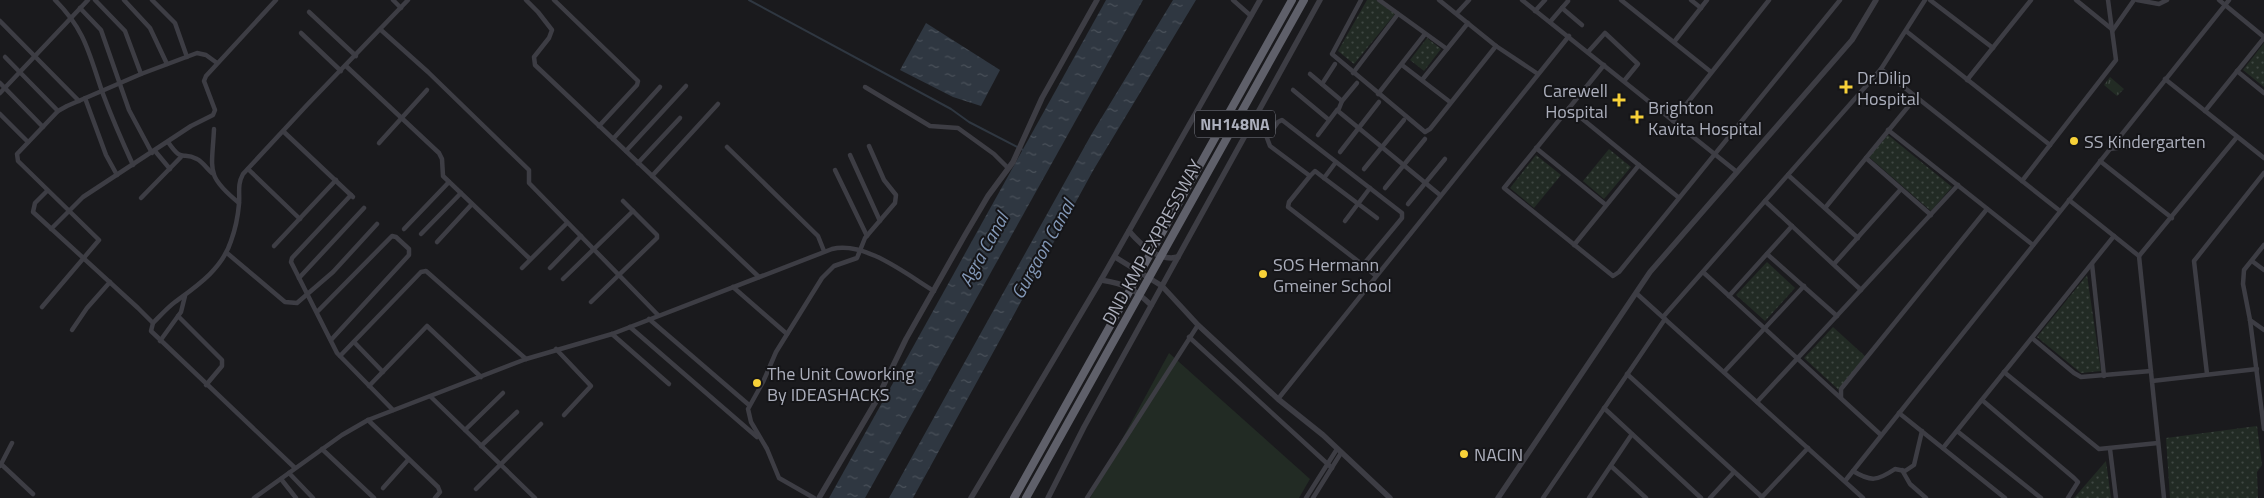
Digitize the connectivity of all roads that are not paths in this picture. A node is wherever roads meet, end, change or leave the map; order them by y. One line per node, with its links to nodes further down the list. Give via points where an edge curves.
1 (55, 0): 49 (street)
2 (88, 0): 40 (street)
3 (95, 0): 82 (street, via 125,31)
4 (124, 0): 71 (street, via 150,28)
5 (152, 0): 69 (street, via 175,23)
6 (276, 0): 70 (street)
7 (393, 0): 41 (street)
8 (408, 0): 41 (street)
9 (526, 0): 120 (street, via 552,30 533,62)
10 (554, 0): 120 (street, via 638,81)
11 (1097, 0): 155 (street, via 1042,98 1024,141)
12 (1233, 0): 48 (street)
13 (1260, 0): 48 (street)
14 (1292, 0): 348 (highway, DND KMP EXPRESSWAY / NH148NA)
15 (1304, 0): 349 (highway, DND KMP EXPRESSWAY / NH148NA)
16 (1320, 0): 224 (street)
17 (1361, 0): 81 (street, via 1332,52)
18 (1379, 0): 47 (street)
19 (1439, 0): 46 (street)
20 (1469, 0): 46 (street)
21 (1522, 0): 44 (street)
22 (1545, 0): 44 (street)
23 (1621, 0): 61 (street)
24 (1691, 0): 43 (street)
25 (1707, 0): 43 (street)
26 (1769, 0): 80 (street)
27 (1876, 0): 160 (street, via 1852,40)
28 (1925, 0): 56 (street)
29 (1930, 0): 63 (street)
30 (2031, 0): 63 (street)
31 (2076, 0): 55 (street)
32 (2108, 0): 55 (street)
33 (2135, 0): 34 (street, via 2159,4); 55 (street)
34 (2167, 0)
35 (2219, 0): 39 (street)
36 (2228, 0): 39 (street)
37 (1568, 1): 42 (street)
38 (1837, 1): 143 (street)
39 (2225, 5): 60 (street); 85 (street)
40 (80, 8): 49 (street); 91 (street, via 100,30)
41 (401, 8): 54 (street)
42 (1562, 8): 51 (street); 53 (street)
43 (1701, 8): 61 (street)
44 (1535, 11): 51 (street)
45 (309, 12): 67 (street)
46 (1457, 13): 52 (street)
47 (1398, 14): 58 (street); 81 (street)
48 (1251, 16): 206 (street)
49 (71, 17): 66 (street); 99 (street, via 83,35)
50 (0, 20): 66 (street)
51 (1550, 22): 59 (street)
52 (1468, 23): 62 (street); 64 (street)
53 (1582, 25)
54 (381, 30): 67 (street); 201 (street, via 529,170 528,182)
55 (2113, 30): 134 (street, via 2116,60)
56 (1906, 31): 76 (street); 87 (street)
57 (301, 33): 79 (street)
58 (1425, 34): 64 (street); 73 (street)
59 (1569, 36): 65 (street); 84 (street)
60 (2264, 37): 77 (street)
61 (1674, 42): 80 (street)
62 (1496, 46): 84 (street); 108 (street)
63 (1993, 48): 87 (street)
64 (1447, 49): 86 (street)
65 (1588, 52): 74 (street); 88 (street, via 1605,34 1638,64)
66 (35, 56): 78 (street); 106 (street)
67 (356, 56): 75 (street)
68 (5, 57): 78 (street)
69 (187, 57): 70 (street, via 204,54); 71 (street)
70 (217, 63): 131 (street, via 204,81 214,113)
71 (167, 64): 82 (street)
72 (1335, 64): 92 (street)
73 (1402, 65): 86 (street); 102 (street)
74 (1604, 65): 88 (street); 110 (street)
75 (346, 66): 79 (street); 115 (street)
76 (1881, 69): 103 (street); 164 (street)
77 (2237, 71): 101 (street); 113 (street)
78 (19, 72): 94 (street); 112 (street)
79 (340, 72): 125 (street)
80 (1711, 72): 119 (street)
81 (1353, 73): 102 (street)
82 (141, 74): 91 (street)
83 (1310, 74): 92 (street)
84 (1538, 74): 178 (street)
85 (2165, 79): 113 (street); 139 (street)
86 (1422, 80): 108 (street)
87 (1968, 80): 134 (street)
88 (1624, 81): 119 (street)
89 (1357, 82): 105 (street)
90 (0, 83): 94 (street)
91 (120, 83): 99 (street); 141 (street, via 129,110)
92 (1322, 84): 105 (street)
93 (686, 86): 140 (street)
94 (4, 87): 100 (street); 121 (street)
95 (660, 87): 128 (street)
96 (865, 87): 155 (street, via 930,126 958,128 990,150)
97 (426, 90): 115 (street)
98 (1293, 90): 117 (street)
99 (102, 91): 104 (street); 152 (street)
100 (0, 93)
101 (2264, 93)
102 (1378, 94): 108 (street, via 1426,132)
103 (1916, 97): 124 (street); 169 (street)
104 (85, 98): 106 (street); 163 (street, via 106,155)
105 (1342, 100): 111 (street)
106 (79, 101): 112 (street)
107 (1379, 102): 122 (street)
108 (1450, 102)
109 (718, 104): 165 (street)
110 (1569, 108): 138 (street); 154 (street)
111 (1337, 110): 117 (street); 122 (street)
112 (58, 111): 121 (street)
113 (2205, 111): 127 (street)
114 (0, 114): 130 (street)
115 (402, 117): 133 (street); 170 (street, via 439,153 442,173)
116 (680, 118): 151 (street)
117 (1329, 120): 126 (street)
118 (1404, 120): 137 (street)
119 (1673, 121): 143 (street)
120 (599, 126): 128 (street)
121 (43, 127): 130 (street)
122 (1359, 128): 137 (street); 142 (street)
123 (214, 130): 161 (street)
124 (1888, 130): 146 (street); 172 (street)
125 (284, 132): 158 (street); 168 (street)
126 (1318, 134)
127 (2237, 137): 147 (street); 197 (street)
128 (613, 138): 140 (street)
129 (1425, 139): 153 (street)
130 (28, 142): 176 (street, via 16,158)
131 (168, 142): 141 (street); 145 (street)
132 (2164, 142): 139 (street)
133 (379, 143)
134 (2050, 145): 169 (street)
135 (869, 146): 199 (street, via 884,180 897,197)
136 (727, 147): 219 (street, via 818,236)
137 (1382, 147): 153 (street); 157 (street)
138 (1536, 148): 188 (street); 215 (street, via 1505,190)
139 (2110, 149): 149 (street)
140 (626, 151): 151 (street)
141 (153, 152): 152 (street); 156 (street)
142 (1340, 152)
143 (1713, 153): 160 (street); 180 (street)
144 (850, 155): 199 (street)
145 (181, 157): 156 (street); 161 (street, via 198,160)
146 (1866, 158): 175 (street); 190 (street)
147 (2264, 158)
148 (1446, 159): 171 (street)
149 (2100, 161): 181 (street); 197 (street)
150 (1336, 162): 166 (street, via 1279,120 1267,138 1268,143); 167 (street); 173 (street)
151 (638, 163): 165 (street)
152 (132, 165): 163 (street)
153 (1404, 165): 171 (street); 174 (street)
154 (1639, 165): 180 (street); 188 (street)
155 (1008, 168): 246 (street, via 988,196)
156 (170, 169): 179 (street)
157 (1364, 169)
158 (248, 170): 184 (street, via 239,183); 198 (street)
159 (835, 170): 209 (street)
160 (1737, 172): 247 (street)
161 (212, 173): 184 (street, via 218,184)
162 (2264, 173): 284 (street, via 2194,261)
163 (117, 174): 192 (street)
164 (1788, 175): 183 (street); 190 (street)
165 (652, 176): 237 (street)
166 (1310, 176): 167 (street, via 1315,171); 230 (street, via 1288,202 1288,207)
167 (1324, 178): 185 (street)
168 (336, 180): 198 (street); 238 (street, via 352,196 292,258 291,265)
169 (2022, 181): 194 (street)
170 (449, 182): 177 (street); 204 (street)
171 (1426, 184): 178 (street); 187 (street)
172 (1958, 185): 191 (street); 195 (street)
173 (1370, 188): 185 (street); 230 (street, via 1403,216)
174 (1385, 188)
175 (1901, 189): 195 (street); 211 (street)
176 (47, 191): 192 (street); 205 (street, via 32,210)
177 (461, 193): 186 (street); 207 (street)
178 (1440, 195): 236 (street)
179 (141, 198)
180 (1678, 198): 215 (street, via 1620,272 1613,276)
181 (2069, 200): 194 (street); 210 (street)
182 (623, 201): 193 (street)
183 (1765, 201): 203 (street); 234 (street)
184 (239, 203): 220 (street)
185 (1359, 203): 196 (street); 200 (street)
186 (472, 204): 212 (street); 226 (street)
187 (1408, 204)
188 (1606, 205): 215 (street)
189 (364, 208): 238 (street)
190 (1825, 208): 211 (street)
191 (1987, 209): 216 (street); 294 (street, via 1841,390)
192 (68, 211): 205 (street); 225 (street, via 99,240)
193 (632, 211): 217 (street); 235 (street, via 657,238)
194 (2060, 211): 216 (street)
195 (1930, 215): 245 (street)
196 (1377, 218)
197 (2172, 218): 222 (street)
198 (300, 219): 214 (street)
199 (880, 221): 209 (street)
200 (1345, 221)
201 (567, 222): 208 (street); 226 (street)
202 (377, 224): 248 (street)
203 (1792, 226): 221 (street); 228 (street)
204 (404, 228)
205 (51, 229): 225 (street)
206 (1129, 231): 223 (street); 224 (street, via 1139,243 1157,254)
207 (421, 234)
208 (581, 236): 217 (street); 232 (street)
209 (867, 236): 218 (street)
210 (2114, 236): 222 (street); 229 (street)
211 (1858, 238): 228 (street)
212 (437, 242)
213 (2264, 245): 227 (street)
214 (274, 246)
215 (1574, 246)
216 (2033, 246): 301 (street)
217 (594, 249): 235 (street); 239 (street)
218 (864, 250): 219 (street, via 842,246); 246 (street); 268 (street, via 856,259 827,271)
219 (824, 251): 237 (street)
220 (227, 253): 248 (street, via 285,302 297,303); 249 (street)
221 (1767, 254): 243 (street); 250 (street)
222 (2139, 256): 279 (street)
223 (1114, 257): 240 (street); 242 (street)
224 (1178, 257): 242 (street)
225 (84, 258): 241 (street); 253 (street)
226 (530, 259): 231 (street)
227 (2252, 260): 233 (street); 260 (street, via 2244,270 2243,284)
228 (1834, 264): 245 (street)
229 (2092, 264): 270 (street); 285 (street)
230 (1363, 265): 236 (street)
231 (522, 268)
232 (550, 268)
233 (2264, 270)
234 (1703, 272): 250 (street); 258 (street)
235 (620, 276): 251 (street); 255 (street)
236 (1376, 276): 293 (street)
237 (758, 277): 244 (street)
238 (300, 278): 248 (street)
239 (563, 279)
240 (1102, 280): 252 (street, via 1122,283); 347 (street)
241 (110, 282): 261 (street); 265 (street)
242 (1162, 286): 252 (street); 262 (street)
243 (1804, 286): 257 (street); 264 (street)
244 (733, 287): 255 (street); 268 (street)
245 (1861, 290): 257 (street)
246 (934, 291): 346 (street, via 879,396)
247 (1636, 292): 258 (street); 355 (street)
248 (309, 295): 254 (street)
249 (185, 296): 256 (street); 261 (street)
250 (1730, 296): 264 (street)
251 (591, 302)
252 (1151, 305): 350 (street)
253 (42, 307)
254 (317, 312): 271 (street); 271 (street, via 392,236 409,249 409,255)
255 (658, 315): 259 (street)
256 (178, 316): 272 (street); 289 (street, via 222,360 222,366)
257 (1837, 316): 276 (street)
258 (1664, 318): 281 (street); 283 (street)
259 (650, 319): 263 (street); 297 (street)
260 (2250, 320): 266 (street); 278 (street)
261 (153, 323): 272 (street, via 150,330)
262 (1198, 325): 269 (street); 293 (street)
263 (630, 327): 267 (street); 312 (street)
264 (1765, 328): 276 (street); 281 (street)
265 (72, 330)
266 (2264, 330)
267 (612, 334): 274 (street); 288 (street)
268 (787, 334): 297 (street)
269 (1189, 337): 324 (street); 351 (street)
270 (2032, 338): 282 (street); 285 (street, via 2074,373 2082,377)
271 (330, 340): 275 (street)
272 (160, 341): 289 (street)
273 (354, 342): 275 (street); 277 (street, via 421,272 426,271); 280 (street)
274 (556, 349): 277 (street); 302 (street, via 591,386)
275 (340, 356): 290 (street)
276 (1798, 358): 294 (street); 296 (street)
277 (526, 359): 286 (street)
278 (2256, 369): 284 (street); 304 (street)
279 (2151, 371): 285 (street); 287 (street)
280 (383, 372): 286 (street, via 427,326); 290 (street)
281 (1724, 372): 296 (street)
282 (2004, 372): 295 (street); 319 (street, via 2093,445 2099,449)
283 (1627, 374): 298 (street); 329 (street)
284 (2207, 374): 287 (street)
285 (2104, 376)
286 (481, 378): 292 (street)
287 (2152, 381): 314 (street)
288 (669, 384)
289 (206, 385): 326 (street)
290 (369, 386): 299 (street)
291 (503, 393): 307 (street)
292 (431, 397): 299 (street); 307 (street)
293 (1278, 398): 320 (street)
294 (1841, 398): 311 (street)
295 (1982, 400): 309 (street); 365 (street, via 2078,482)
296 (1758, 402): 316 (street)
297 (749, 405): 312 (street, via 751,422)
298 (1604, 408): 310 (street); 356 (street)
299 (393, 410): 303 (street)
300 (517, 412): 315 (street)
301 (1899, 413): 308 (street); 311 (street)
302 (564, 415)
303 (368, 420): 318 (street); 321 (street)
304 (2264, 420): 306 (street)
305 (541, 424): 322 (street)
306 (2264, 429)
307 (465, 430): 315 (street)
308 (1922, 431): 317 (street); 327 (street, via 1914,465)
309 (1957, 431): 317 (street); 364 (street)
310 (1632, 434): 325 (street); 359 (street)
311 (1881, 435): 328 (street)
312 (761, 440): 345 (street, via 779,478)
313 (12, 443): 323 (street)
314 (2158, 443): 319 (street); 367 (street)
315 (481, 446): 322 (street)
316 (1808, 448): 332 (street); 361 (street)
317 (1943, 448): 363 (street)
318 (322, 449): 326 (street); 342 (street)
319 (2110, 449): 366 (street)
320 (1339, 451): 324 (street); 354 (street)
321 (408, 460): 333 (street); 343 (street, via 438,488 440,492)
322 (500, 464): 334 (street); 344 (street)
323 (0, 465): 336 (street)
324 (1330, 466): 352 (street); 353 (street)
325 (1611, 466): 357 (street); 358 (street)
326 (295, 468): 330 (street)
327 (1902, 470): 328 (street, via 1895,469 1874,479 1866,479); 337 (street, via 1910,484)
328 (1853, 471): 332 (street)
329 (1734, 472): 360 (street); 361 (street)
330 (289, 473): 331 (street); 341 (street)
331 (281, 479): 335 (street); 340 (street)
332 (1845, 481): 362 (street)
333 (383, 488)
334 (476, 489)
335 (263, 492): 338 (street); 339 (street)
336 (33, 494)
337 (1924, 497)
338 (254, 498)
339 (266, 498)
340 (296, 498)
341 (312, 498)
342 (374, 498)
343 (436, 498)
344 (535, 498)
345 (814, 498)
346 (819, 498)
347 (971, 498)
348 (1014, 498)
349 (1026, 498)
350 (1048, 498)
351 (1087, 498)
352 (1306, 498)
353 (1313, 498)
354 (1390, 498)
355 (1498, 498)
356 (1543, 498)
357 (1589, 498)
358 (1646, 498)
359 (1701, 498)
360 (1710, 498)
361 (1762, 498)
362 (1863, 498)
363 (2005, 498)
364 (2041, 498)
365 (2068, 498)
366 (2116, 498)
367 (2164, 498)

